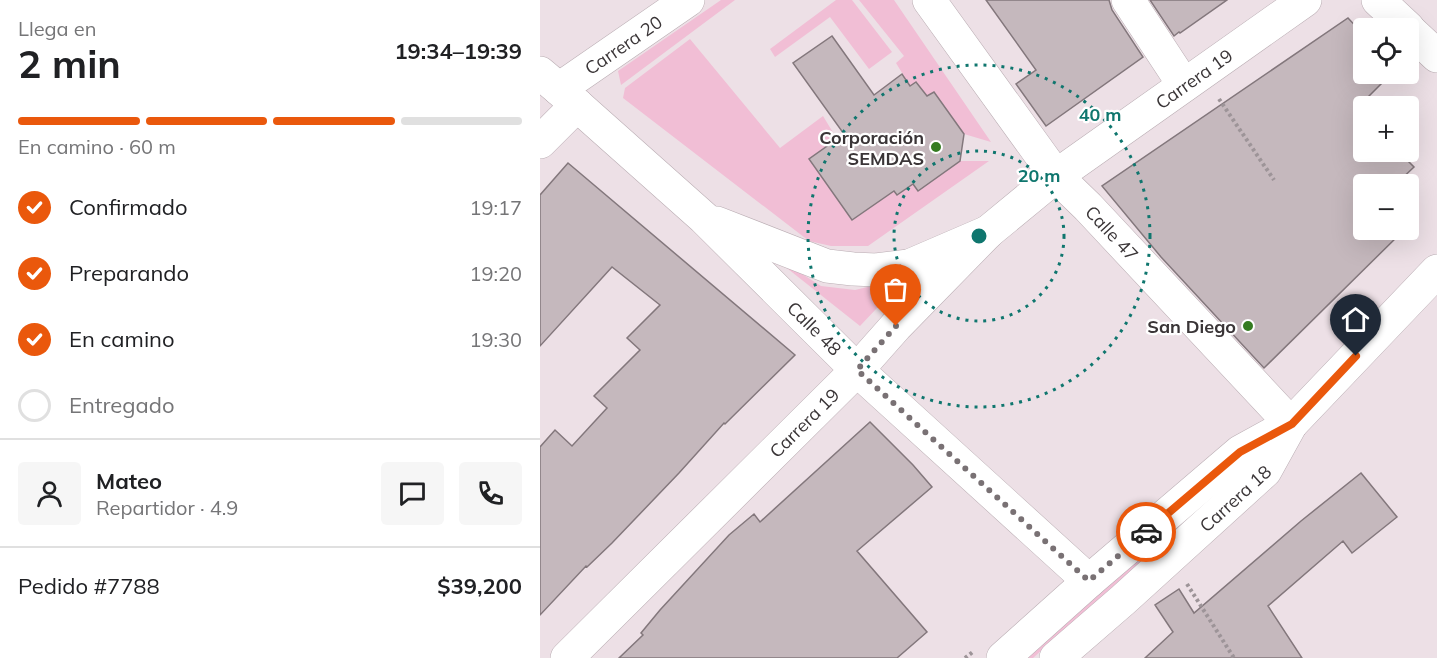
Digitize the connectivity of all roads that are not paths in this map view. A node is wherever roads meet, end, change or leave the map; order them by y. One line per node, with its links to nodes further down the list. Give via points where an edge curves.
1 (688, 0): 10 (street, Carrera 20)
2 (929, 0): 12 (street, Calle 47)
3 (1128, 0): 9 (street)
4 (1305, 0): 9 (street, Carrera 19)
5 (1378, 0): 6 (street)
6 (1397, 18)
7 (1419, 39): 8 (street)
8 (1437, 56)
9 (1193, 80): 12 (street, Carrera 19)
10 (559, 89): 11 (street, Carrera 20); 13 (street, Calle 48)
11 (540, 142)
12 (1056, 176): 14 (street, Carrera 19); 17 (street, Calle 47)
13 (704, 218): 14 (street, Calle 48, via 827,266 853,269 909,266); 16 (street, Calle 48)
14 (988, 232): 16 (street, Carrera 19)
15 (1437, 271): 17 (street, Carrera 18)
16 (857, 370): 18 (street, Calle 48); 19 (street, Carrera 19)
17 (1292, 424): 18 (street, Carrera 18, via 1240,452); 21 (street, Carrera 18, via 1265,471)
18 (1089, 581): 20 (street, Carrera 18)
19 (574, 655)
20 (1003, 658)
21 (1056, 658)

